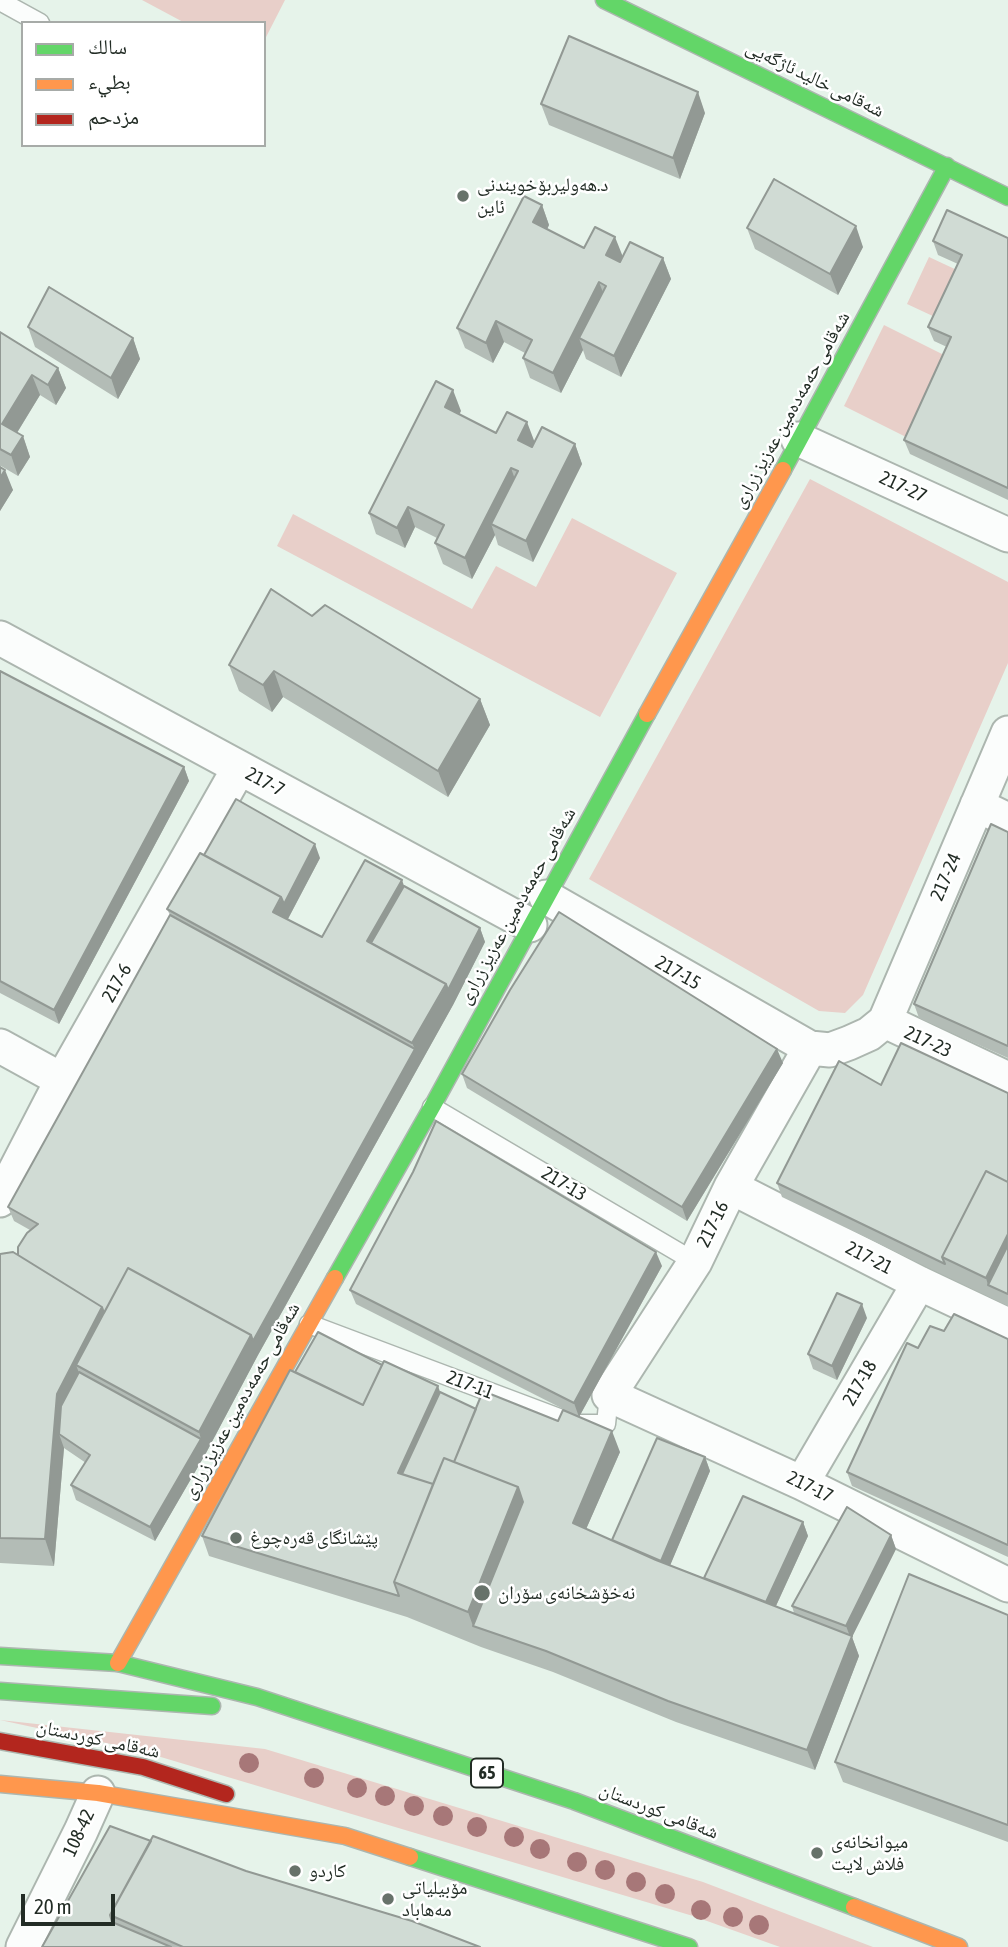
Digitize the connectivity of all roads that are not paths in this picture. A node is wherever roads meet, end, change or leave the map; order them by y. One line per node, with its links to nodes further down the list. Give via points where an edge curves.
1 (604, 0): 4 (main road, شەقامی خالید ئاژگەیی)
2 (0, 1): 3 (lane)
3 (36, 21)
4 (947, 166): 5 (main road, شەقامی خالید ئاژگەیی); 6 (main road, شەقامی حەمەدەمین عەزیز زراری)
5 (1008, 197)
6 (798, 439): 7 (street, 217-27); 13 (main road, شەقامی حەمەدەمین عەزیز زراری)
7 (1008, 535)
8 (0, 638): 10 (street, 217-7)
9 (1008, 733): 11 (street, 217-24)
10 (239, 768): 13 (street, 217-7); 18 (street, 217-6)
11 (976, 805): 12 (street); 14 (street, 217-24)
12 (1008, 820)
13 (538, 911): 16 (street, 217-15); 19 (main road, شەقامی حەمەدەمین عەزیز زراری)
14 (885, 1021): 16 (street, 217-23, via 869,1034 830,1050); 17 (street, 217-23)
15 (0, 1046): 18 (street)
16 (810, 1048): 20 (street, 217-16)
17 (1008, 1079)
18 (62, 1080): 21 (street, 217-6)
19 (432, 1107): 22 (lane, 217-13); 24 (main road, شەقامی حەمەدەمین عەزیز زراری)
20 (731, 1187): 22 (street, 217-16); 23 (street, 217-21)
21 (0, 1200)
22 (695, 1262): 26 (street, 217-16)
23 (919, 1283): 25 (street, 217-21); 27 (street, 217-18)
24 (309, 1324): 26 (lane, 217-11, via 575,1424 606,1424); 30 (main road, شەقامی حەمەدەمین عەزیز زراری)
25 (1008, 1325)
26 (609, 1395): 27 (street, 217-17)
27 (802, 1483): 28 (street, 217-17)
28 (1008, 1585)
29 (0, 1656): 30 (main road, شەقامی کوردستان / 65)
30 (118, 1663): 32 (main road, شەقامی کوردستان / 65, via 257,1697)
31 (0, 1691): 32 (main road, شەقامی کوردستان / 65, via 230,1708)
32 (339, 1726): 41 (main road, شەقامی کوردستان / 65, via 574,1801)
33 (0, 1741): 36 (main road, شەقامی کوردستان, via 143,1767)
34 (0, 1784): 35 (main road)
35 (98, 1793): 38 (main road); 39 (street, 108-42)
36 (238, 1797)
37 (262, 1805): 38 (main road)
38 (345, 1836): 40 (main road)
39 (23, 1947)
40 (689, 1947)
41 (959, 1947)

